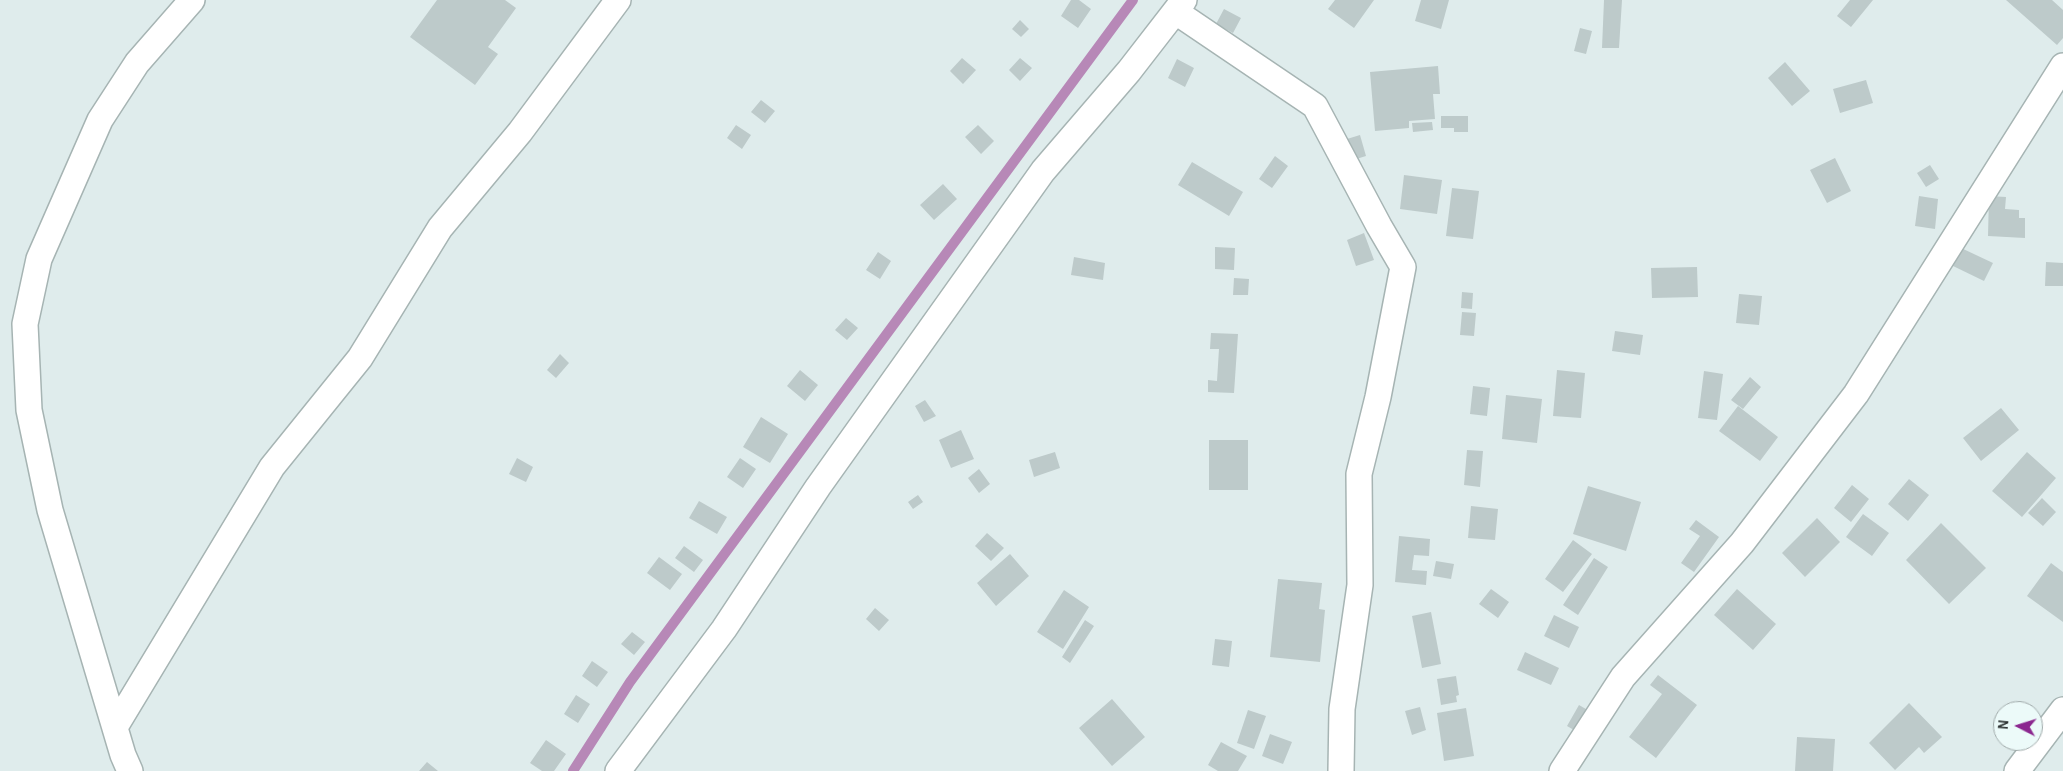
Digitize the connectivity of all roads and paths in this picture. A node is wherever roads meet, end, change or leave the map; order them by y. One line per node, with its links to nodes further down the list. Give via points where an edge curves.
1 (192, 0): 6 (street, via 137,63 100,120 39,259 25,324 29,410 50,510)
2 (618, 0): 6 (street, via 520,132 440,228 360,358 272,467)
3 (1180, 6): 8 (street, via 1130,71 1043,172 818,487 724,629); 9 (street, via 1315,106 1404,267 1359,474 1360,585 1342,709)
4 (2063, 66): 10 (street, via 1856,394 1742,543 1623,677)
5 (2063, 710): 11 (street)
6 (115, 727): 7 (street)
7 (130, 771)
8 (618, 771)
9 (1341, 771)
10 (1562, 771)
11 (2017, 771)

